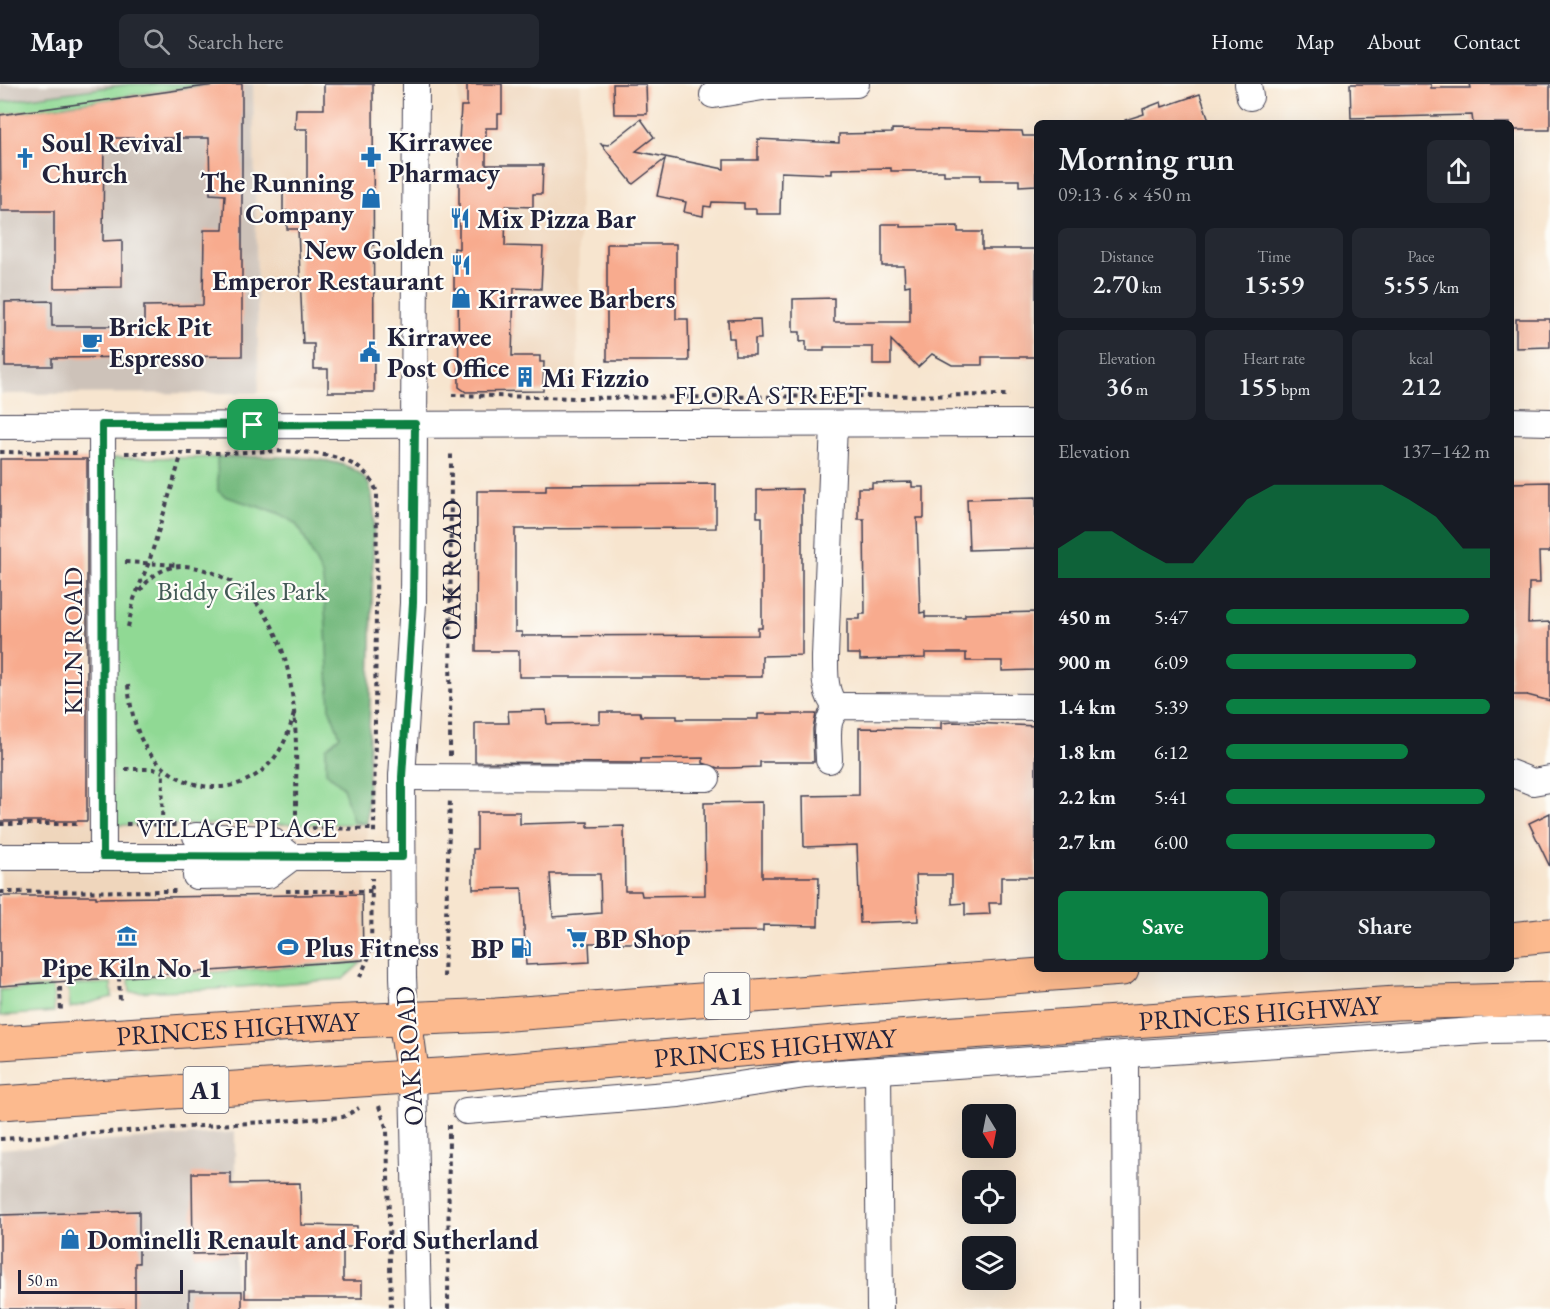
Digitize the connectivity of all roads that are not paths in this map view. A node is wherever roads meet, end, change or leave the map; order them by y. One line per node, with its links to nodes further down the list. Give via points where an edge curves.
1 (416, 84): 7 (street, OAK ROAD)
2 (855, 84): 3 (street, via 769,86)
3 (713, 95)
4 (1514, 421): 5 (street)
5 (1550, 422)
6 (1034, 423): 8 (street, FLORA STREET)
7 (415, 424): 8 (street, FLORA STREET); 9 (street, FLORA STREET); 15 (street, OAK ROAD, via 413,603)
8 (834, 424): 12 (street, via 825,679 829,698)
9 (102, 425): 10 (street, FLORA STREET); 20 (street, KILN ROAD)
10 (0, 426)
11 (1034, 707): 12 (street)
12 (837, 708): 13 (street, via 829,720)
13 (829, 760)
14 (1514, 775): 17 (street, via 1533,782)
15 (402, 777): 16 (street); 22 (street, OAK ROAD)
16 (707, 778)
17 (1550, 779)
18 (196, 836): 21 (street, via 270,839)
19 (0, 856): 20 (street, VILLAGE PLACE)
20 (103, 856): 21 (street, VILLAGE PLACE)
21 (292, 857): 22 (street, VILLAGE PLACE); 23 (street, via 268,875)
22 (402, 857): 30 (street, OAK ROAD)
23 (196, 876)
24 (1550, 935): 25 (highway)
25 (1514, 939)
26 (1514, 951): 27 (highway)
27 (1550, 952)
28 (1080, 972): 30 (highway, PRINCES HIGHWAY / A1)
29 (1550, 999): 35 (highway, PRINCES HIGHWAY / A1, via 1396,1004 882,1038)
30 (405, 1020): 32 (highway, PRINCES HIGHWAY / A1); 35 (highway, OAK ROAD)
31 (1550, 1029): 33 (street, PRINCES HIGHWAY)
32 (0, 1042)
33 (1125, 1056): 34 (street, PRINCES HIGHWAY); 40 (street)
34 (878, 1071): 37 (street, PRINCES HIGHWAY, via 805,1075 679,1094); 39 (street)
35 (413, 1077): 36 (highway, PRINCES HIGHWAY / A1); 38 (street, OAK ROAD)
36 (0, 1103)
37 (458, 1117)
38 (418, 1309)
39 (880, 1309)
40 (1126, 1309)

